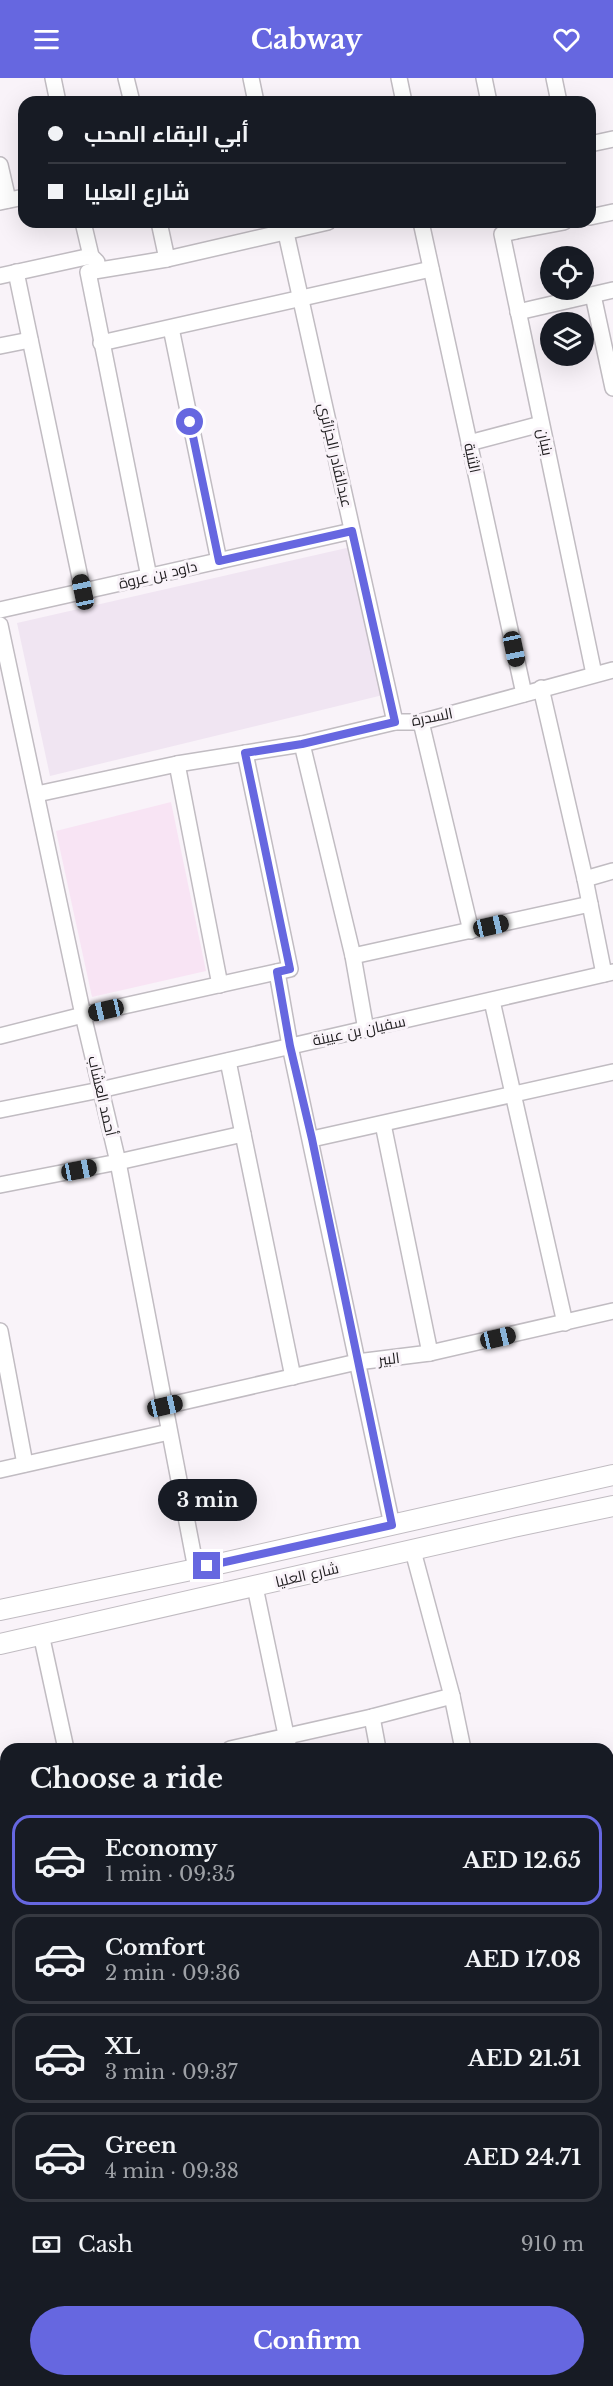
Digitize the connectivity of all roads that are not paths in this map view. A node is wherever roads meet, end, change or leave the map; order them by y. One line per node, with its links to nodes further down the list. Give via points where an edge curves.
1 (53, 78): 7 (street)
2 (126, 78): 8 (street)
3 (251, 78): 9 (street)
4 (399, 78): 10 (street)
5 (484, 78): 11 (street)
6 (554, 78): 12 (street)
7 (57, 96)
8 (130, 96)
9 (255, 96)
10 (403, 96)
11 (488, 96)
12 (558, 96)
13 (613, 139): 14 (street)
14 (596, 143)
15 (0, 165): 16 (street)
16 (4, 201)
17 (613, 212): 18 (street)
18 (596, 216)
19 (84, 228): 25 (street)
20 (160, 228): 26 (street)
21 (281, 228): 26 (street)
22 (285, 228): 33 (street, عبدالقادر الجزائري)
23 (422, 228): 27 (street, الثنية)
24 (513, 228): 36 (street, بنبان, via 502,234)
25 (91, 256): 28 (street); 29 (street)
26 (167, 259): 28 (street)
27 (431, 269): 33 (street); 43 (street, الثنية)
28 (105, 271): 39 (street, via 88,272)
29 (16, 272): 30 (street); 38 (street)
30 (0, 276)
31 (613, 290): 32 (street)
32 (594, 295)
33 (300, 298): 37 (street); 44 (street, عبدالقادر الجزائري)
34 (571, 300): 36 (street)
35 (594, 300): 41 (street)
36 (518, 312): 42 (street, بنبان)
37 (171, 328): 39 (street); 45 (street)
38 (30, 340): 40 (street); 47 (street)
39 (101, 343): 46 (street)
40 (0, 346)
41 (613, 388)
42 (541, 424): 43 (street); 51 (street, بنبان)
43 (469, 443): 53 (street, الثنية)
44 (352, 531): 45 (street, داود بن عروة); 54 (street, عبدالقادر الجزائري)
45 (219, 561): 46 (street, داود بن عروة)
46 (149, 577): 47 (street, داود بن عروة)
47 (83, 592): 48 (street, داود بن عروة)
48 (0, 610)
49 (0, 625): 59 (street, أحمد العشاب)
50 (613, 670): 51 (street, السدرة)
51 (594, 674): 52 (street, السدرة)
52 (541, 688): 53 (street, السدرة); 61 (street)
53 (524, 694): 55 (street, السدرة)
54 (395, 722): 55 (street, السدرة); 56 (street, السدرة)
55 (421, 722): 63 (street)
56 (302, 744): 57 (street, السدرة); 64 (street)
57 (245, 753): 58 (street, السدرة); 65 (street)
58 (177, 764): 59 (street, السدرة); 67 (street)
59 (37, 794): 69 (street, أحمد العشاب)
60 (613, 871): 61 (street)
61 (585, 879): 62 (street)
62 (590, 904): 63 (street); 66 (street)
63 (471, 930): 64 (street)
64 (352, 956): 70 (street)
65 (283, 971): 67 (street); 72 (street)
66 (609, 973): 68 (street, سفيان بن عيينة)
67 (220, 985): 69 (street)
68 (492, 1000): 70 (street, سفيان بن عيينة); 76 (street)
69 (84, 1015): 71 (street); 75 (street, أحمد العشاب)
70 (366, 1030): 72 (street, سفيان بن عيينة)
71 (0, 1036)
72 (290, 1046): 73 (street, سفيان بن عيينة); 80 (street)
73 (228, 1061): 75 (street, سفيان بن عيينة); 79 (street)
74 (613, 1072): 76 (street)
75 (100, 1090): 77 (street, سفيان بن عيينة); 81 (street, أحمد العشاب)
76 (514, 1095): 78 (street); 84 (street)
77 (0, 1110)
78 (383, 1124): 80 (street); 86 (street)
79 (243, 1134): 81 (street); 88 (street)
80 (312, 1139): 87 (street)
81 (118, 1162): 82 (street); 89 (street, أحمد العشاب)
82 (0, 1185)
83 (613, 1311): 84 (street, البير)
84 (565, 1323): 86 (street, البير)
85 (0, 1330): 91 (street)
86 (430, 1353): 87 (street, البير)
87 (357, 1362): 88 (street, البير); 98 (street)
88 (293, 1377): 89 (street, البير)
89 (165, 1406): 90 (street, أحمد العشاب)
90 (169, 1432): 91 (street); 101 (street, أحمد العشاب)
91 (25, 1464): 92 (street)
92 (0, 1470)
93 (613, 1475): 94 (main road, شارع العليا)
94 (583, 1483): 95 (main road, شارع العليا); 97 (main road, via 573,1491 572,1500 574,1508)
95 (510, 1498): 98 (main road, شارع العليا); 99 (main road, via 526,1498 536,1506 531,1518)
96 (613, 1506): 97 (main road, شارع العليا)
97 (585, 1512): 99 (main road, شارع العليا)
98 (392, 1525): 101 (main road, شارع العليا)
99 (513, 1527): 100 (main road, شارع العليا)
100 (413, 1551): 102 (main road, شارع العليا); 106 (street)
101 (196, 1569): 103 (main road, شارع العليا)
102 (255, 1587): 104 (main road, شارع العليا); 109 (street)
103 (0, 1610)
104 (40, 1634): 105 (main road, شارع العليا); 108 (street)
105 (0, 1644)
106 (452, 1696): 107 (street); 111 (street)
107 (372, 1717): 109 (street); 110 (street)
108 (65, 1743)
109 (287, 1743)
110 (377, 1743)
111 (463, 1743)

